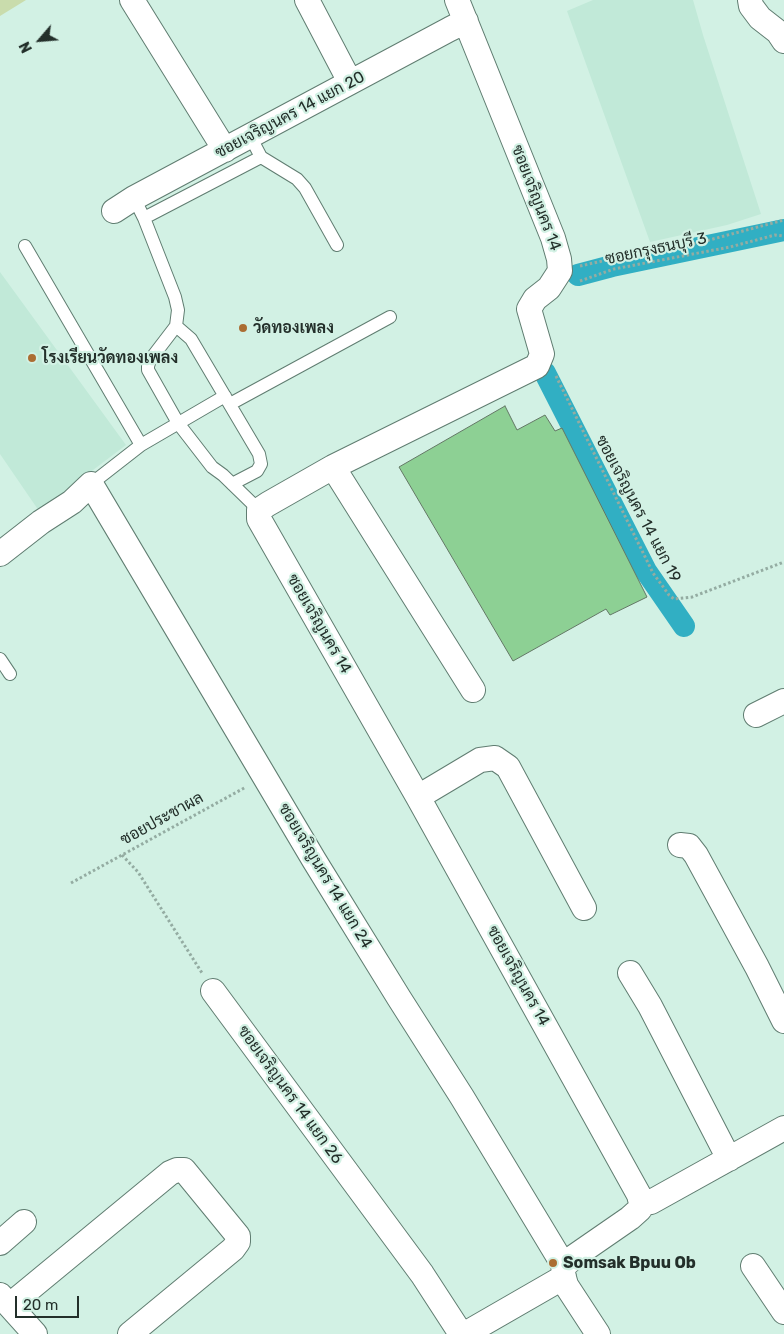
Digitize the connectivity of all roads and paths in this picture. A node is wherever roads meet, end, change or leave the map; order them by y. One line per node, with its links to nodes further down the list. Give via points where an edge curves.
1 (132, 0): 8 (street)
2 (307, 0): 6 (street)
3 (750, 0): 5 (street, via 760,18)
4 (462, 11): 6 (street, ซอยเจริญนคร 14 แยก 20, via 450,29); 16 (street, ซอยเจริญนคร 14)
5 (784, 41)
6 (350, 82): 7 (street, ซอยเจริญนคร 14 แยก 20)
7 (250, 136): 8 (street, ซอยเจริญนคร 14 แยก 20); 9 (lane)
8 (225, 150): 10 (street, ซอยเจริญนคร 14 แยก 20)
9 (261, 157): 10 (lane); 14 (lane, via 297,179 305,188)
10 (139, 208): 11 (street, ซอยเจริญนคร 14 แยก 20); 18 (lane, via 177,304)
11 (114, 211)
12 (784, 220): 16 (path, ซอยกรุงธนบุรี 3, via 698,243 643,252)
13 (784, 236): 16 (path, ซอยกรุงธนบุรี 3)
14 (337, 245)
15 (25, 246): 22 (lane)
16 (568, 277): 19 (street, ซอยเจริญนคร 14, via 535,298 529,309)
17 (390, 317): 20 (lane)
18 (176, 326): 20 (lane, via 191,339); 21 (lane, via 150,360 148,368)
19 (542, 354): 23 (street, via 537,366); 28 (path, ซอยเจริญนคร 14 แยก 19, via 654,573 669,595 674,599 692,597)
20 (227, 400): 21 (lane); 25 (lane, via 259,454 261,464 257,471)
21 (178, 423): 22 (lane); 25 (lane, via 212,467)
22 (141, 445): 24 (lane)
23 (334, 467): 26 (street); 31 (street)
24 (91, 484): 27 (street, via 72,502); 34 (street, ซอยเจริญนคร 14 แยก 24)
25 (232, 484): 26 (lane)
26 (259, 510): 35 (street, ซอยเจริญนคร 14, via 259,520)
27 (0, 554)
28 (784, 562)
29 (0, 658): 30 (lane)
30 (10, 674)
31 (473, 690)
32 (784, 701): 33 (street)
33 (756, 714)
34 (265, 777): 37 (path, ซอยประชาผล); 49 (street, ซอยเจริญนคร 14 แยก 24, via 462,1097)
35 (418, 797): 39 (street, via 480,760 495,758 508,767); 45 (street, ซอยเจริญนคร 14)
36 (680, 845): 42 (street, via 689,846 696,855)
37 (122, 855): 38 (path, ซอยประชาผล); 41 (path, via 138,872)
38 (72, 883)
39 (584, 908)
40 (630, 973): 44 (street)
41 (213, 990): 54 (street, ซอยเจริญนคร 14 แยก 26, via 422,1274)
42 (784, 1021)
43 (784, 1128): 44 (street)
44 (729, 1159): 45 (street, via 651,1202)
45 (642, 1203): 49 (street, via 630,1218 575,1256)
46 (24, 1222): 47 (street)
47 (0, 1243)
48 (753, 1266): 51 (street)
49 (564, 1271): 55 (street, via 554,1282); 56 (street, via 566,1285)
50 (5, 1300): 52 (street); 53 (street, via 170,1172 184,1170 238,1236 238,1242 233,1250)
51 (784, 1312)
52 (35, 1334)
53 (130, 1334)
54 (461, 1334)
55 (466, 1334)
56 (598, 1334)

